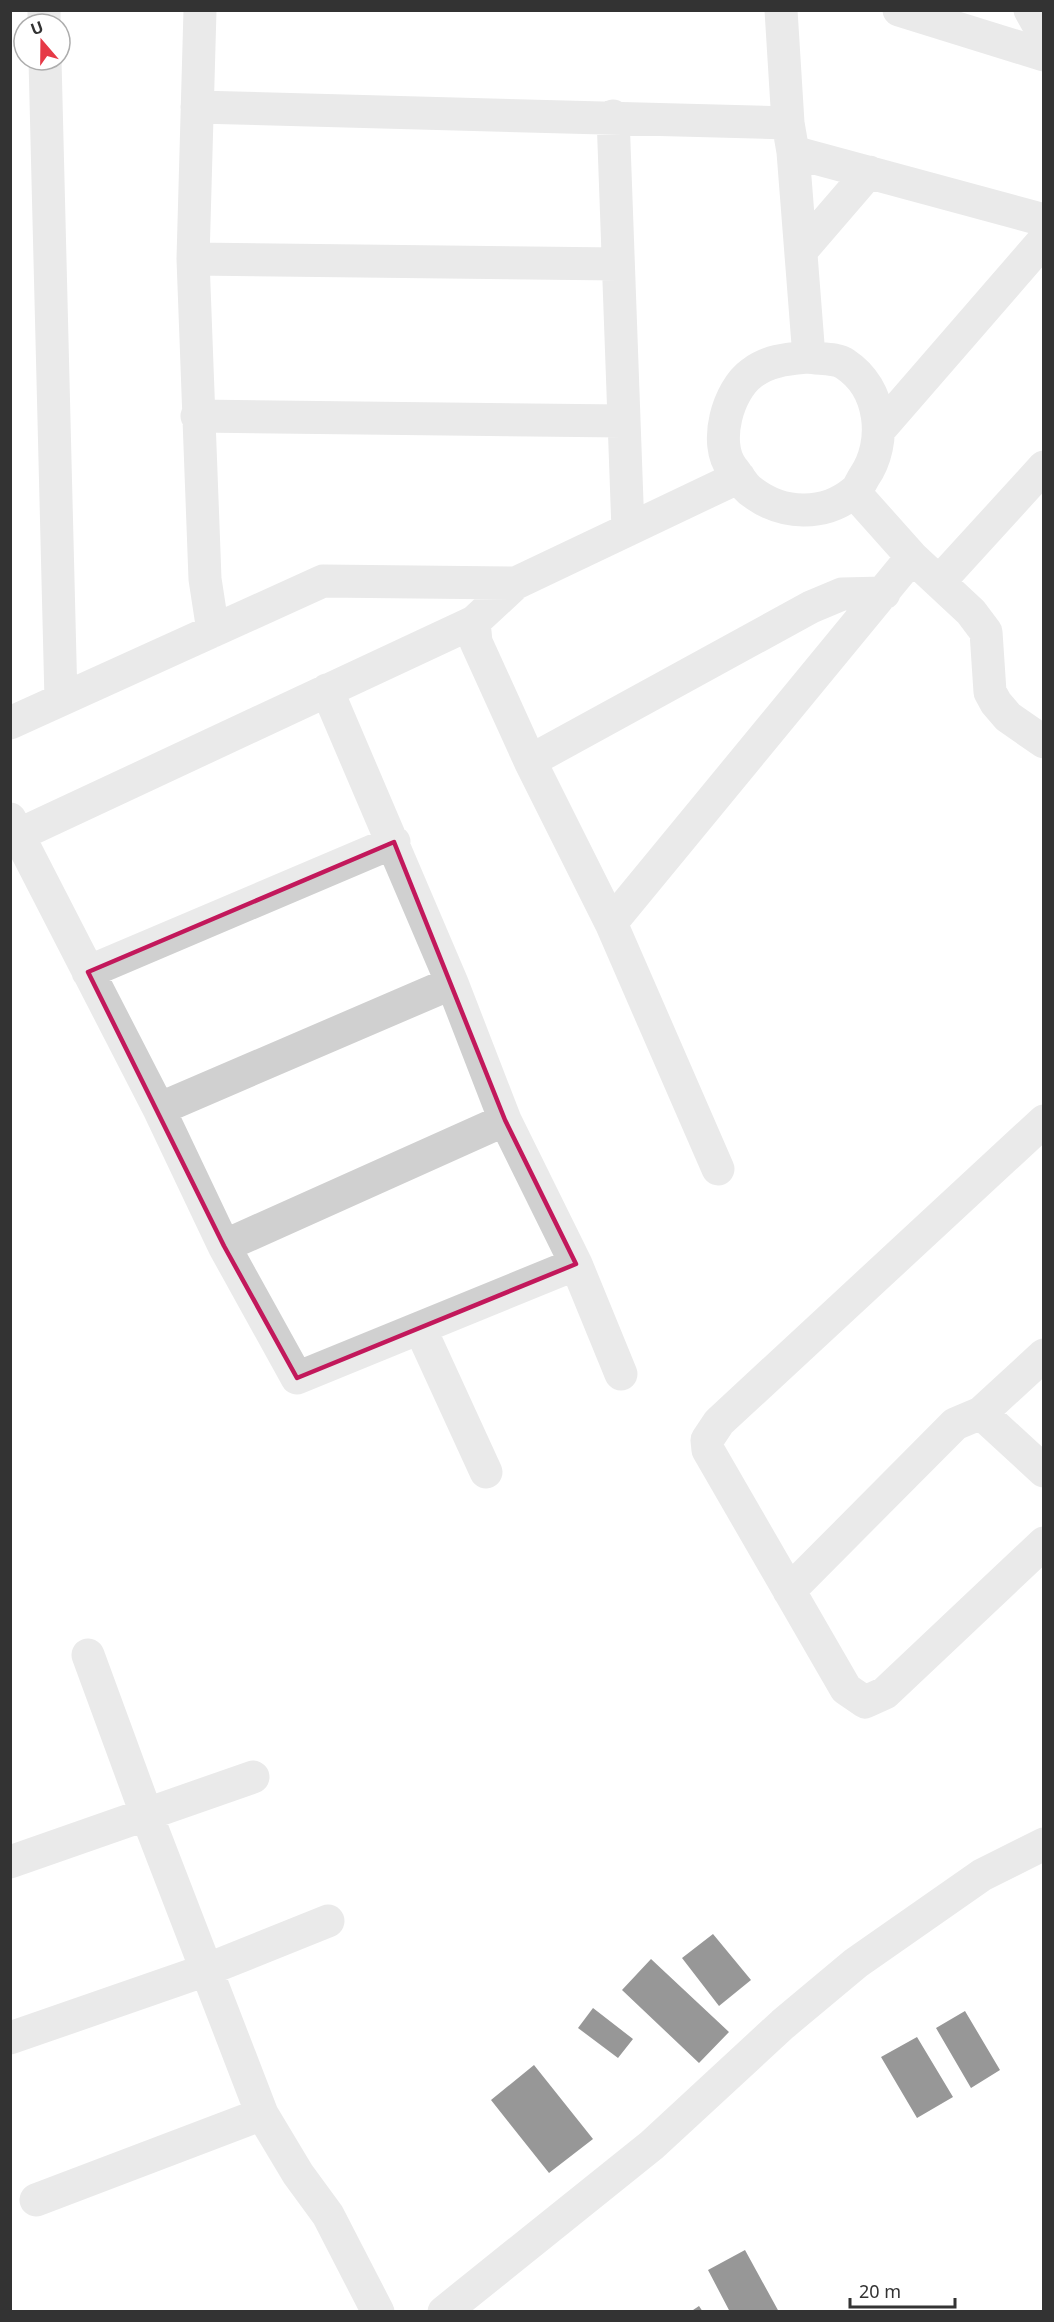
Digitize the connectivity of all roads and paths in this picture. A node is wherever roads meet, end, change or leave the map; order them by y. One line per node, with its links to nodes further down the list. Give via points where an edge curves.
1 (200, 10): 8 (street)
2 (781, 10): 10 (street)
3 (899, 10): 6 (street)
4 (1030, 10): 5 (street)
5 (1044, 35)
6 (1044, 55)
7 (45, 72): 32 (street)
8 (197, 107): 9 (street); 15 (street)
9 (613, 116): 10 (street); 16 (street)
10 (790, 138): 11 (street); 14 (street)
11 (869, 172): 12 (street); 14 (street)
12 (1044, 220)
13 (1044, 240): 20 (street)
14 (801, 251): 17 (street)
15 (193, 259): 16 (street); 18 (street)
16 (618, 264): 19 (street)
17 (809, 357): 20 (street, via 844,363 872,393); 22 (street, via 778,360 752,373 734,396 723,423 727,461)
18 (197, 416): 19 (street); 30 (street, via 205,579)
19 (623, 421): 24 (street)
20 (880, 429): 23 (street, via 872,465)
21 (1044, 467): 26 (street)
22 (739, 477): 23 (street, via 751,492 787,511 821,508); 24 (street)
23 (854, 492): 25 (street)
24 (628, 530): 27 (street)
25 (912, 557): 26 (street); 28 (street)
26 (939, 582): 34 (street, via 986,632 990,692 996,703 1008,717)
27 (516, 583): 29 (street); 30 (street, via 323,581)
28 (884, 593): 35 (street, via 842,594 811,607); 38 (street)
29 (474, 622): 31 (street); 35 (street, via 476,642)
30 (213, 631): 32 (street)
31 (327, 690): 36 (street); 37 (street)
32 (61, 700): 33 (street)
33 (10, 723)
34 (1044, 742)
35 (530, 761): 38 (street)
36 (14, 827): 39 (street)
37 (394, 842): 39 (street); 40 (street)
38 (611, 923): 44 (street)
39 (88, 972): 41 (street)
40 (452, 982): 41 (street); 42 (street)
41 (159, 1109): 45 (street)
42 (505, 1120): 45 (street); 46 (street)
43 (1044, 1121): 54 (street, via 719,1422 707,1440 708,1450)
44 (718, 1169)
45 (224, 1246): 47 (street, via 297,1378)
46 (576, 1264): 47 (street); 49 (street)
47 (420, 1328): 52 (street)
48 (1044, 1355): 50 (street)
49 (621, 1374)
50 (981, 1413): 51 (street); 54 (street, via 955,1424)
51 (1044, 1471)
52 (486, 1472)
53 (1044, 1543): 54 (street, via 885,1692 865,1702 846,1689)
54 (789, 1591)
55 (88, 1654): 57 (street)
56 (253, 1777): 57 (street)
57 (146, 1814): 59 (street); 61 (street)
58 (1044, 1844): 66 (street, via 982,1875 856,1963 783,2024 652,2145)
59 (10, 1862)
60 (328, 1921): 61 (street)
61 (206, 1970): 62 (street); 63 (street)
62 (10, 2038)
63 (262, 2115): 64 (street); 65 (street, via 328,2215)
64 (36, 2200)
65 (378, 2312)
66 (444, 2312)

